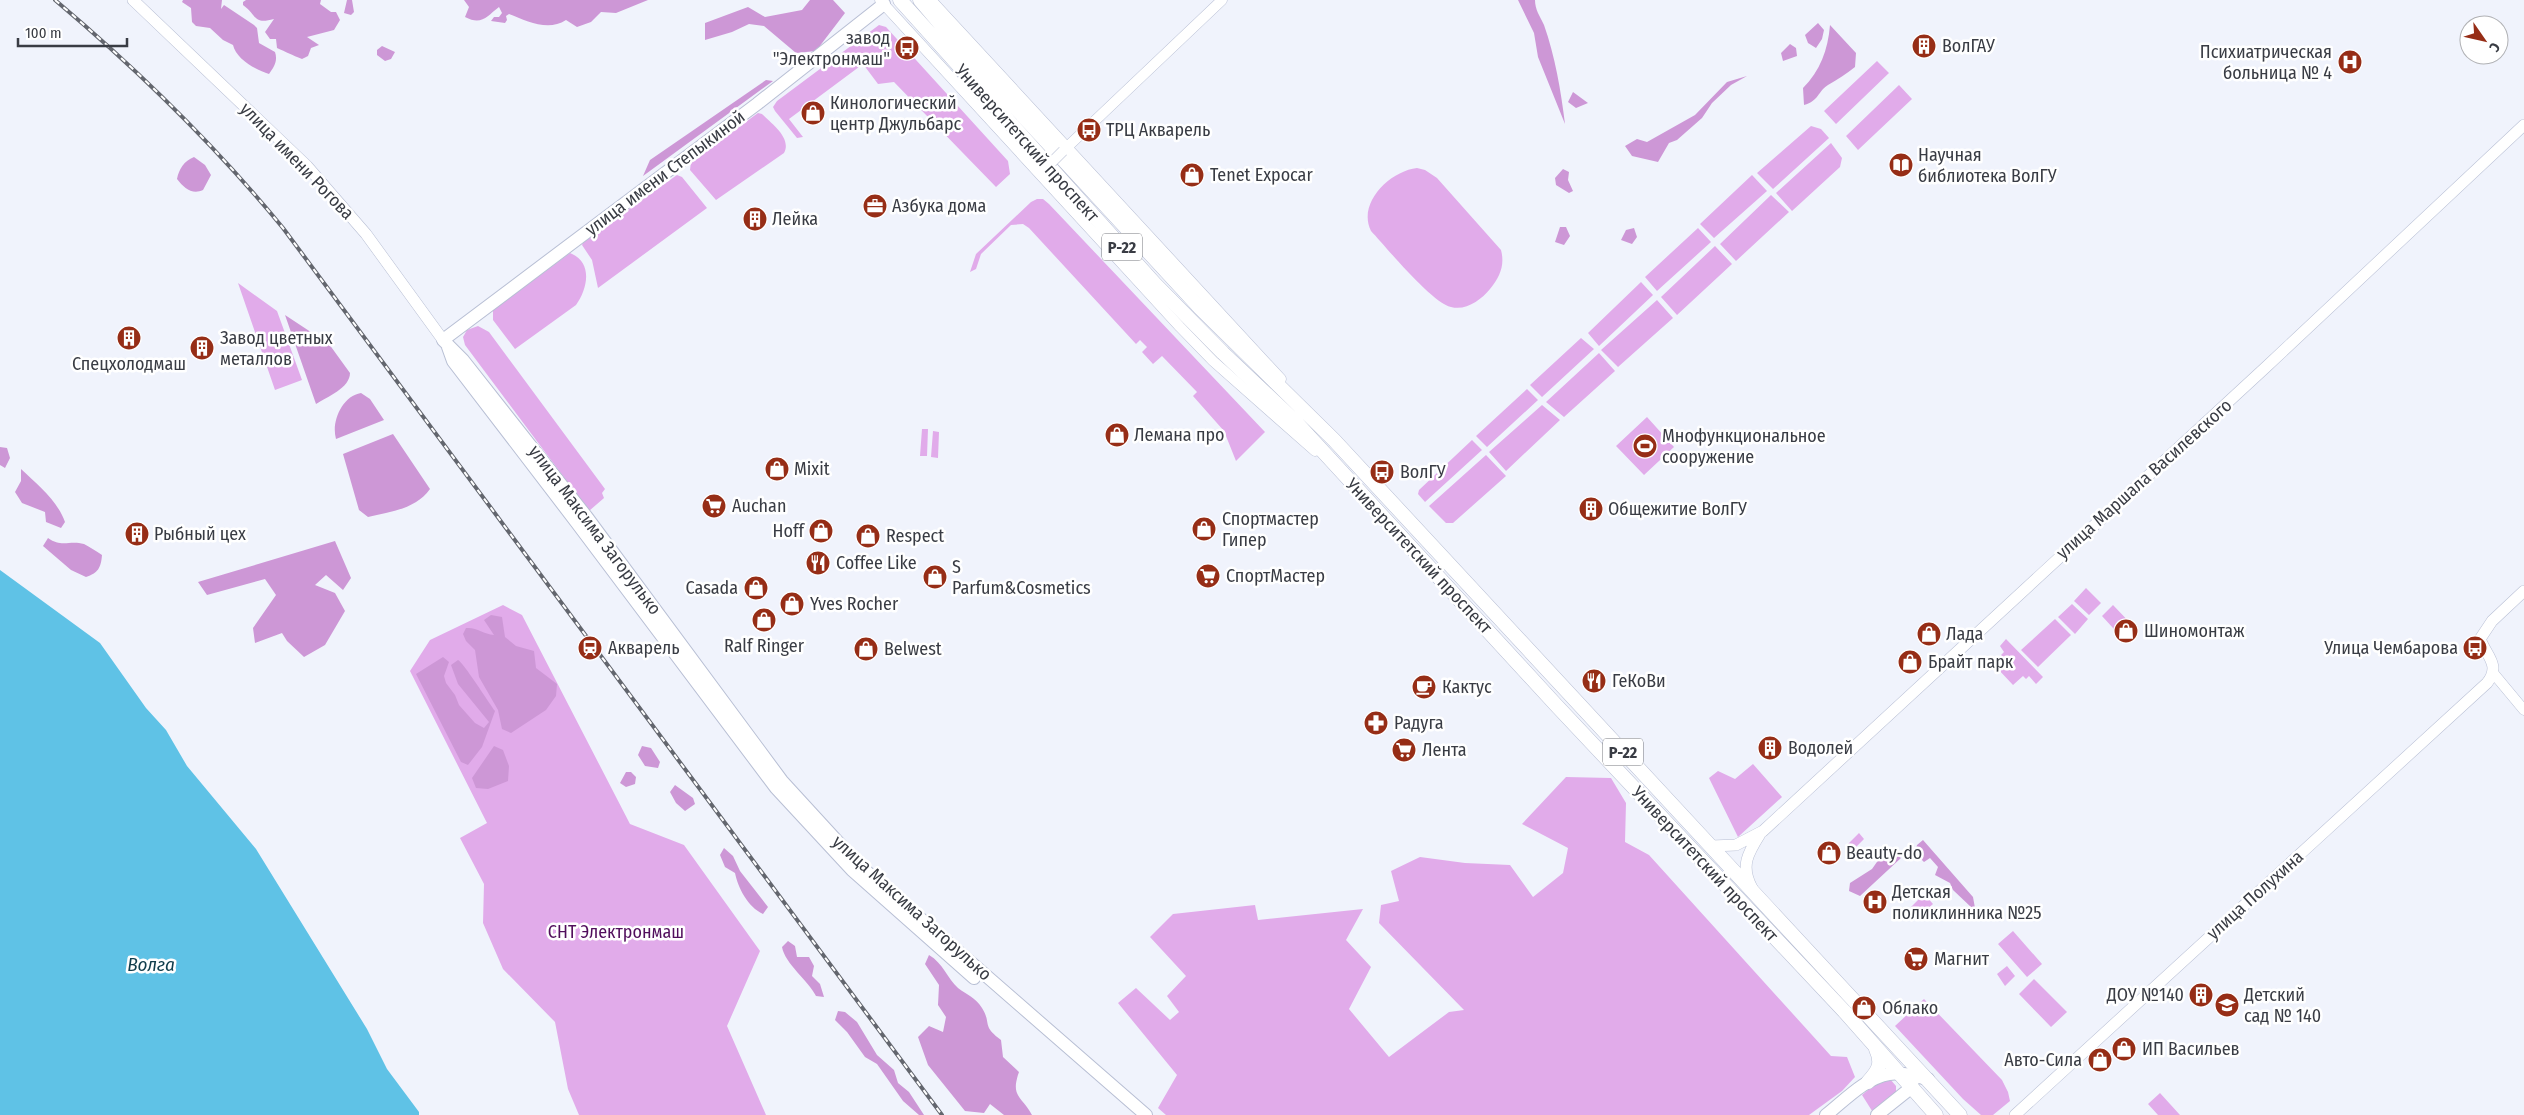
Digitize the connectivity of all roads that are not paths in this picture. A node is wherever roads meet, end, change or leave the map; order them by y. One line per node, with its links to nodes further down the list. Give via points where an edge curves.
1 (133, 0): 10 (main road, улица имени Рогова, via 307,166 366,234)
2 (900, 0): 12 (highway, Университетский проспект / Р-22, via 1155,284 1295,421)
3 (920, 0): 11 (highway, Университетский проспект / Р-22, via 1200,308)
4 (931, 0): 8 (street, Университетский проспект / Р-22)
5 (1222, 0): 8 (street)
6 (885, 1): 9 (street, Университетский проспект); 10 (main road, улица имени Степыкиной, via 750,110)
7 (2524, 125): 16 (main road, улица Маршала Василевского)
8 (1065, 149): 9 (street, bridge); 11 (street, Университетский проспект / Р-22, via 1241,334)
9 (1041, 173): 12 (street, Университетский проспект, via 1206,355)
10 (445, 342): 22 (main road, улица Максима Загорулько, via 453,361 776,788 888,904); 23 (main road, улица Максима Загорулько, via 463,360 586,516 782,781 859,864)
11 (1334, 440): 17 (highway, Университетский проспект / Р-22)
12 (1353, 484): 19 (highway, Университетский проспект / Р-22)
13 (2524, 591): 14 (main road, via 2492,621 2480,638 2492,661)
14 (2494, 674): 15 (street); 28 (main road, улица Полухина)
15 (2524, 710)
16 (1763, 831): 17 (main road, улица Маршала Василевского, via 1736,845); 18 (main road, улица Маршала Василевского, via 1747,853 1744,864)
17 (1712, 846): 18 (highway, Университетский проспект / Р-22)
18 (1754, 892): 20 (highway, Университетский проспект / Р-22)
19 (1875, 1046): 20 (highway, Университетский проспект / Р-22); 21 (highway, via 1880,1066)
20 (1909, 1075): 21 (main road, via 1886,1075); 25 (main road); 26 (highway, Университетский проспект / Р-22); 27 (highway, Университетский проспект / Р-22, via 1928,1079)
21 (1868, 1082): 24 (main road)
22 (1134, 1115)
23 (1146, 1115)
24 (1826, 1115)
25 (1877, 1115)
26 (1936, 1115)
27 (1960, 1115)
28 (2015, 1115)

